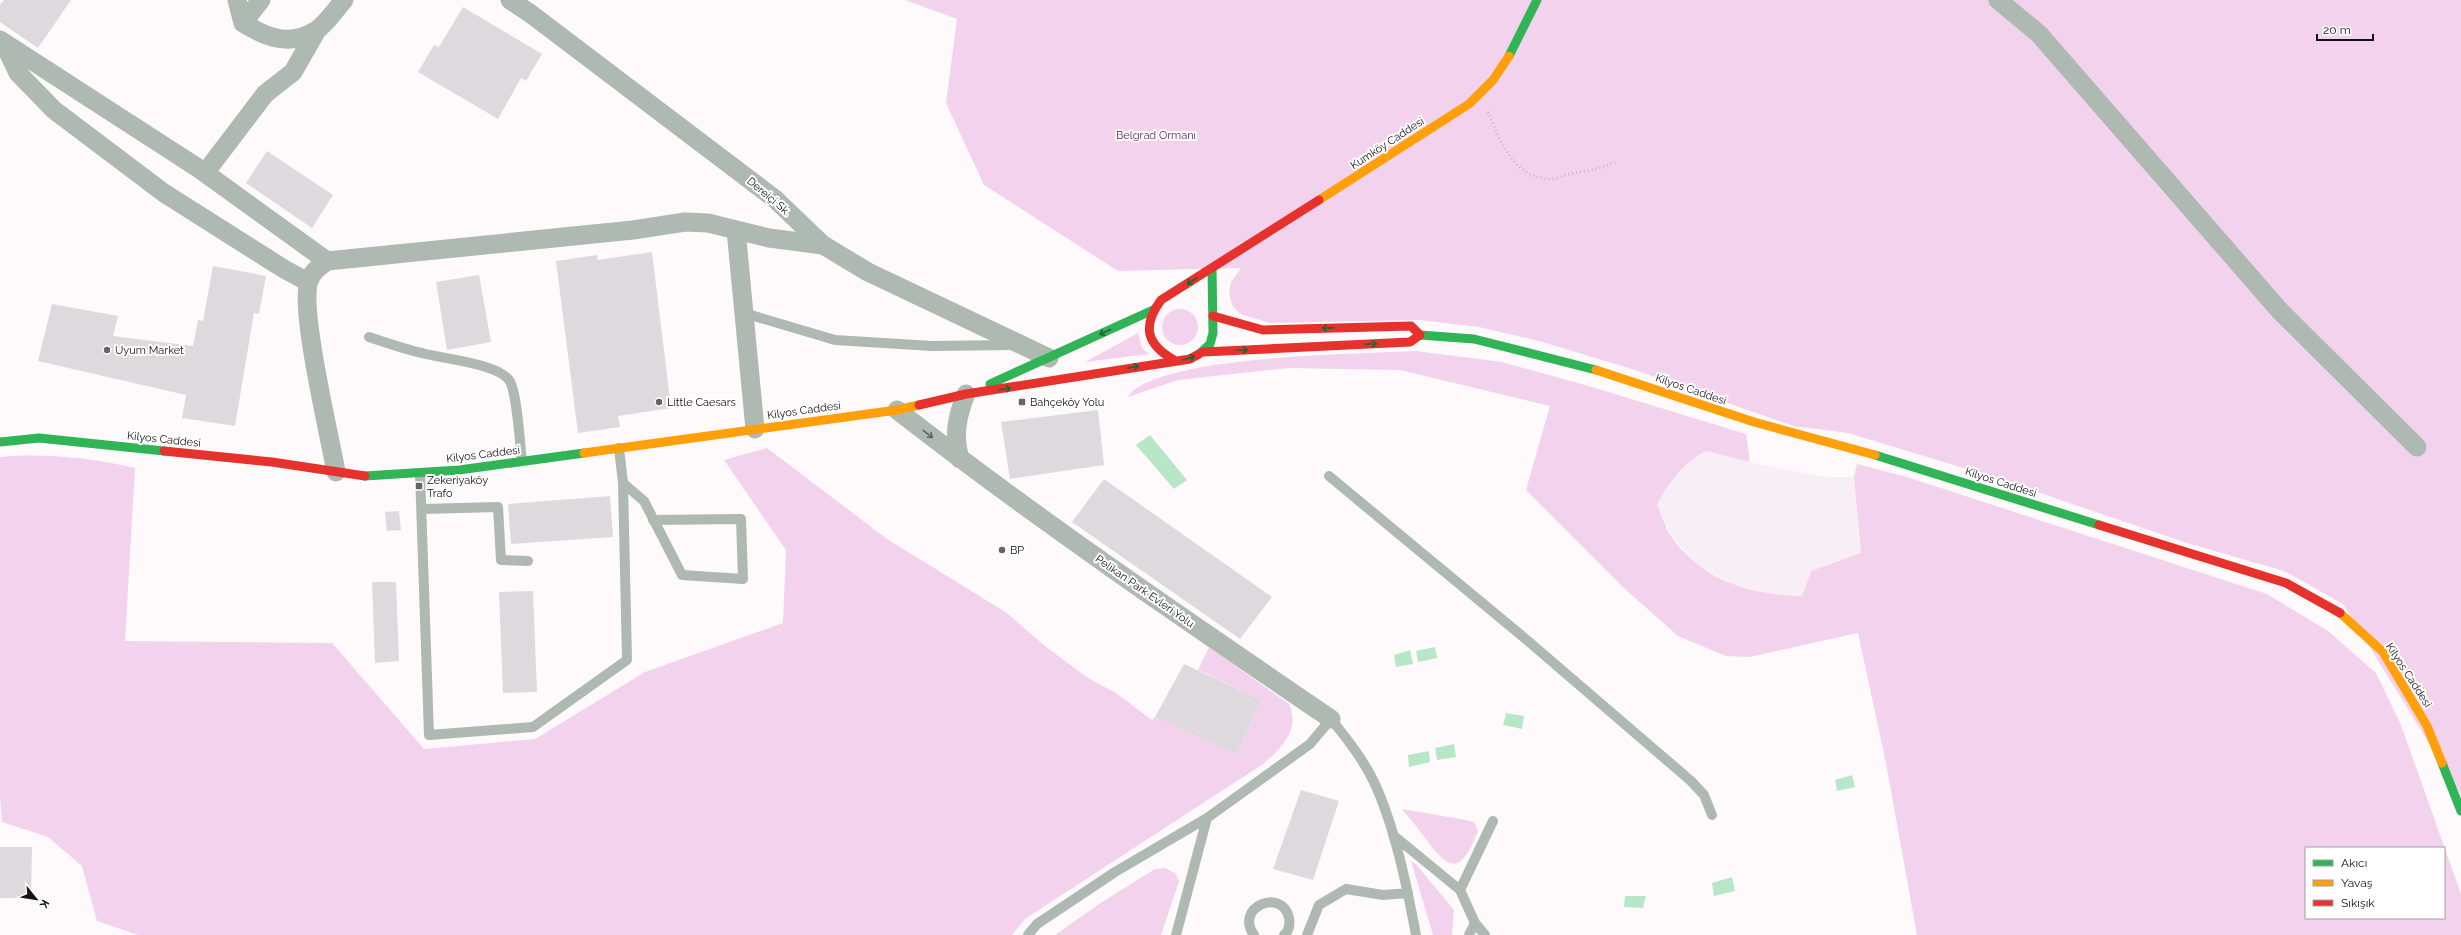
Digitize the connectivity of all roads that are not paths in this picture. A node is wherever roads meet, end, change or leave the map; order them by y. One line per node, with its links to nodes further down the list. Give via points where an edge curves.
1 (237, 0): 7 (street)
2 (261, 0): 7 (street)
3 (344, 0): 8 (street)
4 (510, 0): 12 (street, Dereiçi Sk., via 775,199)
5 (1537, 0): 14 (street, Kumköy Caddesi, via 1510,55 1470,104)
6 (1998, 0): 32 (street, via 2039,34 2280,311)
7 (243, 23): 8 (street, via 263,36 288,40)
8 (318, 30): 10 (street, via 293,72 265,94)
9 (2, 41): 10 (street); 15 (street, via 18,73 54,110 164,193 284,270)
10 (205, 173): 13 (street)
11 (736, 230): 12 (street, via 769,238); 13 (street, via 685,222 633,230); 20 (street)
12 (823, 245): 24 (street, Dereiçi Sk., via 868,272)
13 (327, 261): 15 (street, via 316,269)
14 (1212, 269): 16 (street, Kumköy Caddesi, one-way to 16); 21 (street)
15 (308, 282): 36 (street, via 308,316)
16 (1173, 294): 17 (street); 19 (street, Kumköy Caddesi, via 1161,300)
17 (1188, 294)
18 (1203, 302): 21 (street)
19 (1153, 310): 26 (street, Kumköy Caddesi, one-way to 26); 27 (street, via 1149,321 1149,335 1156,348)
20 (744, 313): 24 (lane, via 835,340 932,346 985,347); 30 (street)
21 (1212, 313): 22 (street, one-way to 21, via 1410,326 1263,330); 25 (street, via 1215,329 1210,343)
22 (1420, 335): 25 (street, one-way to 22, via 1410,342); 44 (street, Kilyos Caddesi, via 1474,339 1607,373 1754,422 1896,461 2286,582 2340,614 2383,652 2427,726)
23 (369, 337): 35 (lane, via 422,353 473,363 502,374 510,381 514,394)
24 (1020, 344): 26 (street, Dereiçi Sk.)
25 (1203, 352): 27 (street, one-way to 25, via 1190,359)
26 (1049, 358): 28 (street, Kumköy Caddesi)
27 (1174, 360): 28 (street, one-way to 27)
28 (966, 394): 29 (street, Kilyos Caddesi); 34 (street, via 959,413 956,435)
29 (897, 410): 30 (street, Kilyos Caddesi); 34 (street, Pelikan Park Evleri Yolu, one-way to 34)
30 (755, 429): 33 (street, Kilyos Caddesi)
31 (0, 442): 36 (street, Kilyos Caddesi, via 39,438 272,462)
32 (2417, 447)
33 (619, 448): 35 (street, Kilyos Caddesi); 39 (lane)
34 (960, 459): 43 (street, Pelikan Park Evleri Yolu, via 1192,625)
35 (522, 462): 37 (street, Kilyos Caddesi)
36 (336, 472): 37 (street, Kilyos Caddesi, via 370,477)
37 (420, 473): 40 (lane)
38 (1329, 476): 45 (lane, via 1528,640 1691,781 1704,795)
39 (623, 484): 40 (lane, via 627,660 533,727 429,735); 41 (lane, via 644,501)
40 (422, 509): 42 (lane, via 498,507 501,560)
41 (654, 520): 41 (lane, via 741,519 743,579 682,575)
42 (528, 561)
43 (1331, 719): 46 (lane, via 1310,744); 48 (lane, via 1356,751 1374,782)
44 (2461, 811)
45 (1712, 815)
46 (1207, 818): 52 (lane, via 1114,872 1037,924); 53 (lane)
47 (1494, 821): 49 (lane)
48 (1393, 835): 49 (lane); 50 (lane)
49 (1460, 890): 51 (lane)
50 (1408, 893): 56 (lane, via 1383,894 1346,889 1319,905); 57 (lane)
51 (1475, 923): 58 (lane); 59 (lane)
52 (1028, 935)
53 (1176, 935)
54 (1254, 935): 55 (lane, via 1250,928 1251,914 1260,905 1273,902 1284,908 1288,914 1289,927)
55 (1284, 935)
56 (1307, 935)
57 (1416, 935)
58 (1469, 935)
59 (1485, 935)

